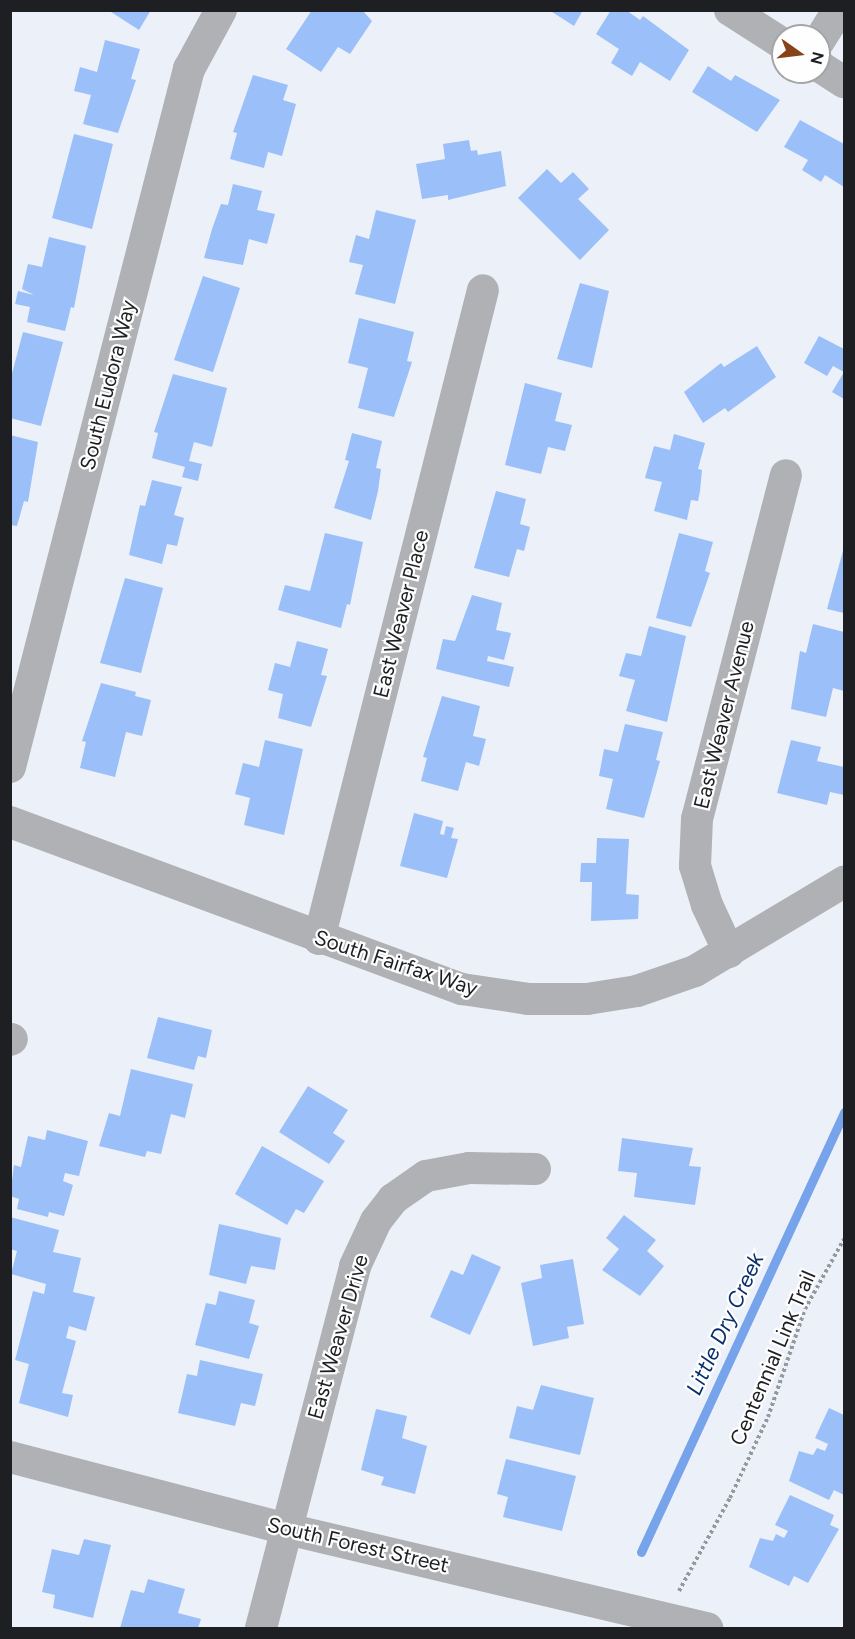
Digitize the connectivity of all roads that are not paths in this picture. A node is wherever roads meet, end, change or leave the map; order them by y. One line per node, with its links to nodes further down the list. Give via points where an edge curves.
1 (221, 10): 10 (street, South Eudora Way, via 189,69)
2 (730, 10): 5 (street)
3 (838, 10): 4 (street)
4 (829, 24)
5 (771, 36)
6 (831, 74): 7 (street)
7 (844, 82)
8 (483, 290): 13 (street, East Weaver Place)
9 (786, 475): 14 (street, East Weaver Avenue, via 697,819 695,866 707,905)
10 (10, 767)
11 (10, 822): 13 (street, South Fairfax Way)
12 (844, 882): 14 (street, South Fairfax Way)
13 (319, 939): 14 (street, South Fairfax Way, via 462,989 529,999 587,999 637,991 695,971)
14 (729, 952)
15 (535, 1169): 17 (street, East Weaver Drive, via 469,1168 426,1176 393,1199 376,1221 355,1266)
16 (10, 1457): 17 (street, South Forest Street)
17 (287, 1529): 18 (street, East Weaver Drive); 19 (street, South Forest Street)
18 (261, 1629)
19 (707, 1629)

